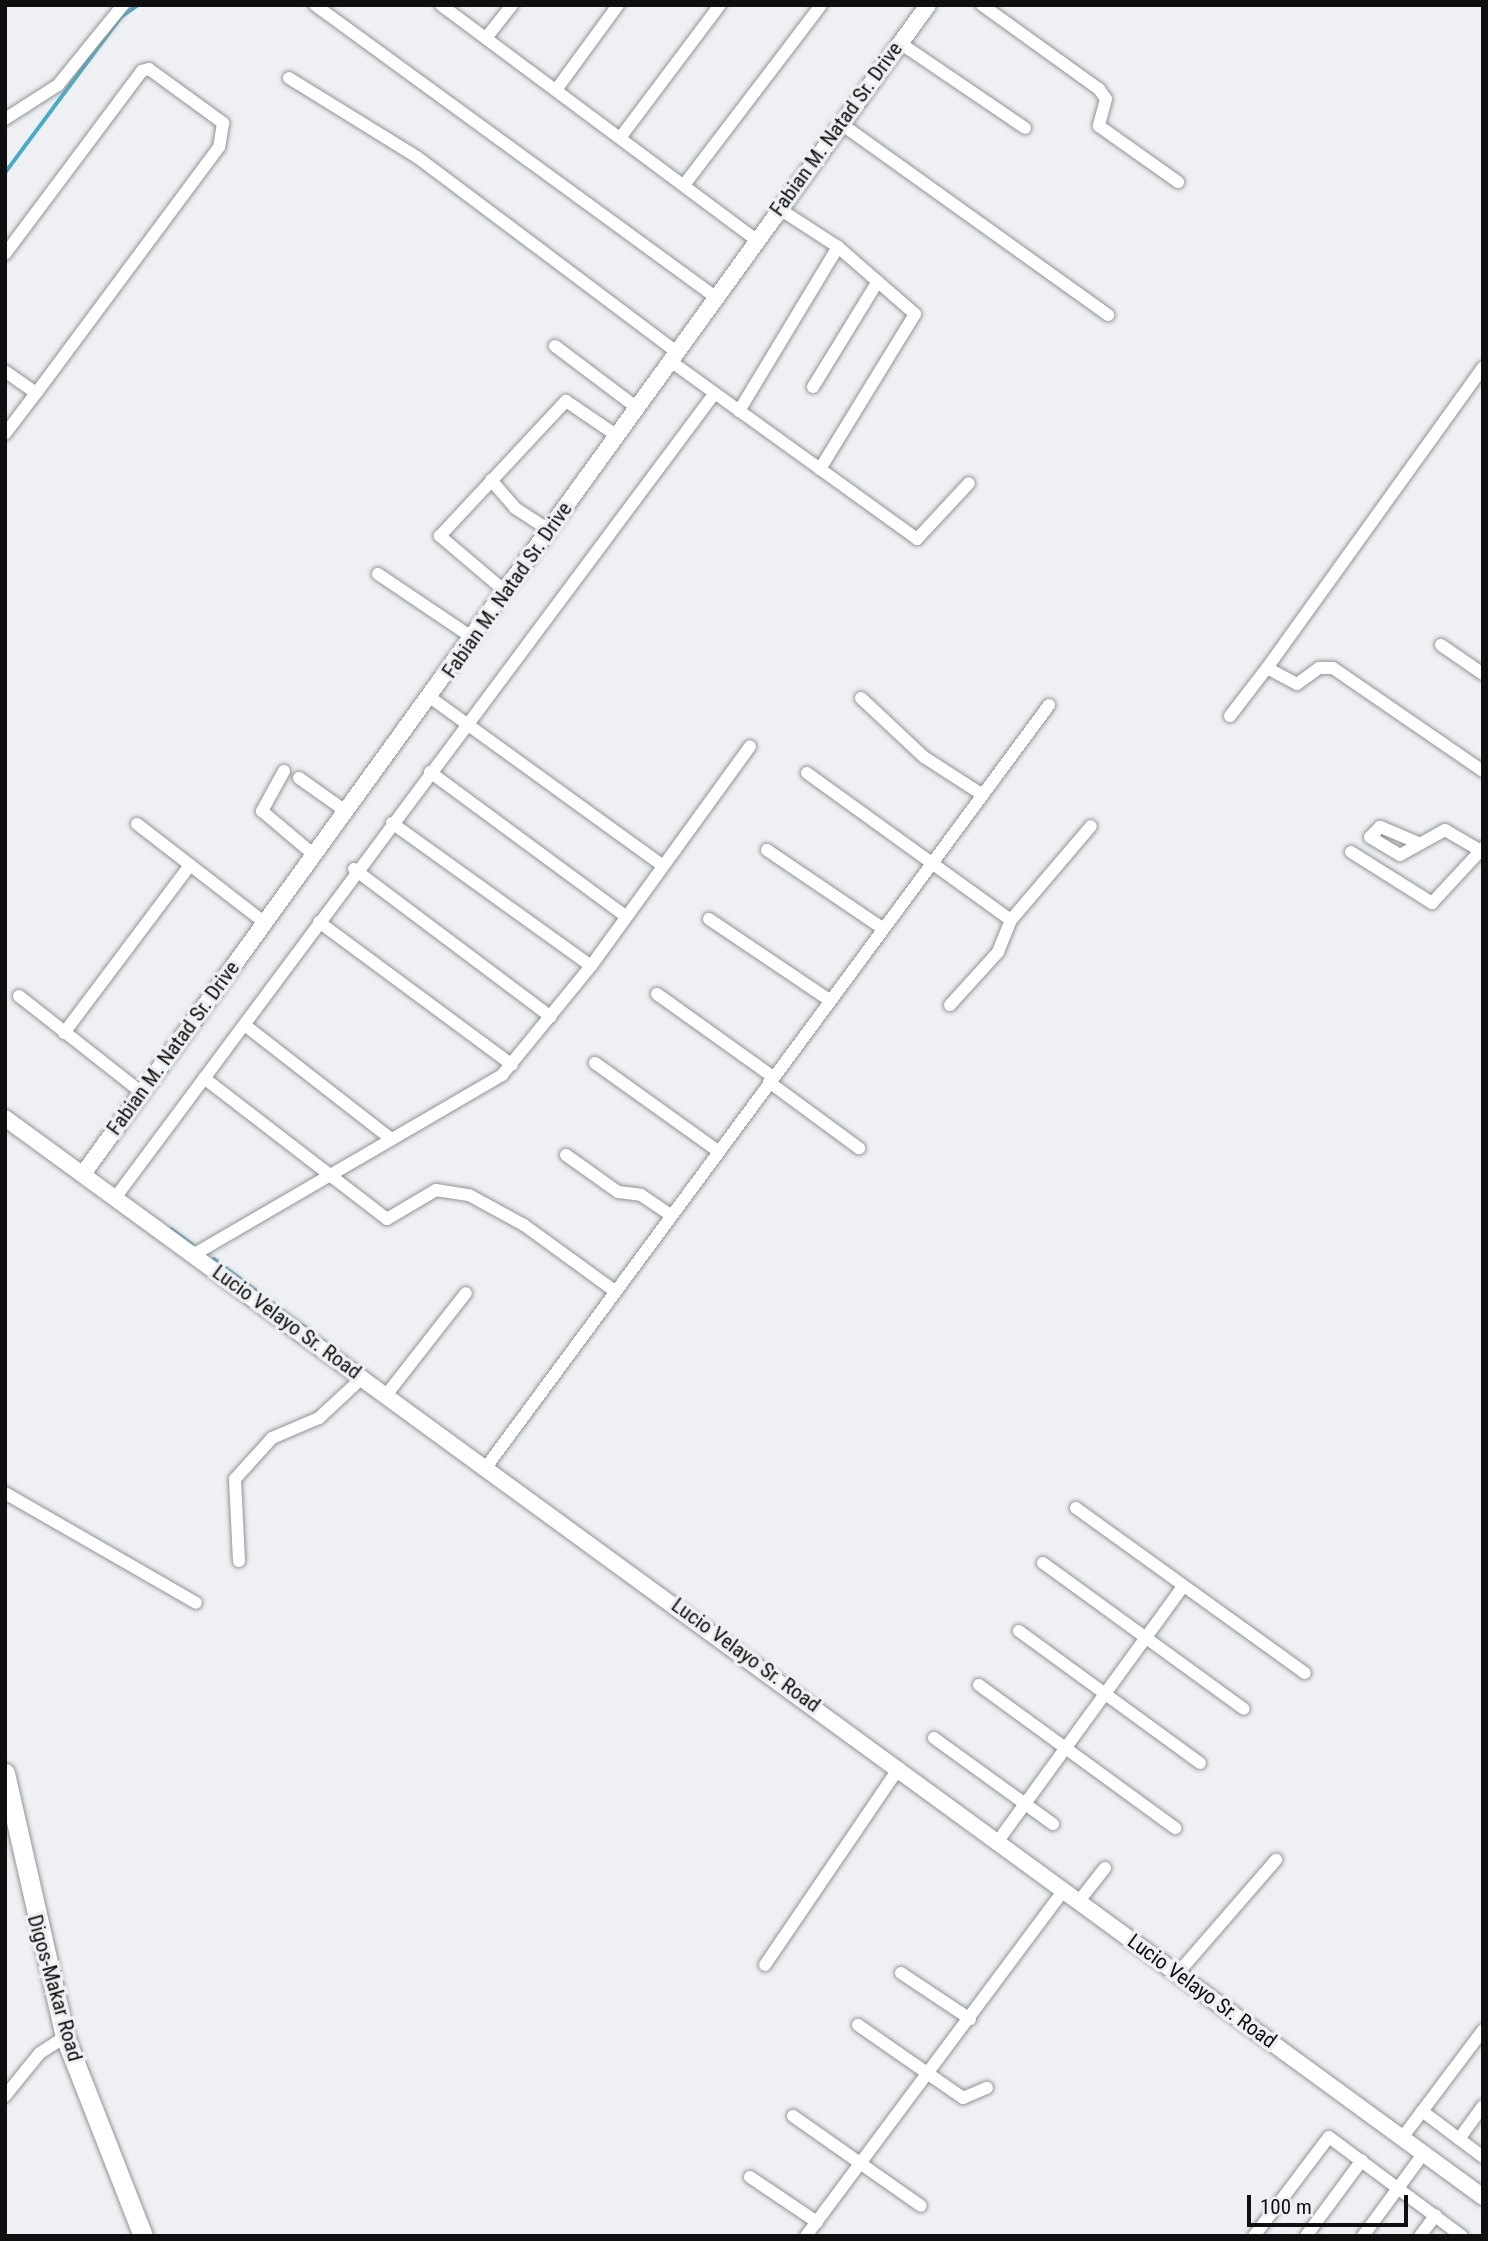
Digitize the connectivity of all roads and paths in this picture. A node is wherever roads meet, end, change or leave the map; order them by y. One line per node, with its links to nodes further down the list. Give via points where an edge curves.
1 (122, 5): 14 (street, via 58,85 35,106)
2 (315, 5): 25 (street)
3 (441, 5): 10 (street)
4 (512, 5): 10 (street)
5 (618, 5): 13 (street)
6 (720, 5): 17 (street)
7 (821, 5): 19 (street)
8 (928, 5): 11 (main road, Fabian M. Natad Sr. Drive)
9 (982, 5): 18 (street, via 1099,89 1106,99 1099,126)
10 (486, 38): 13 (street)
11 (900, 43): 15 (main road, Fabian M. Natad Sr. Drive); 16 (street)
12 (289, 78): 28 (street, via 417,157)
13 (556, 90): 17 (street)
14 (5, 119)
15 (840, 123): 20 (main road, Fabian M. Natad Sr. Drive); 26 (street)
16 (1025, 128)
17 (620, 138): 19 (street)
18 (1178, 182)
19 (684, 186): 21 (street)
20 (778, 208): 21 (main road, Fabian M. Natad Sr. Drive); 22 (street)
21 (755, 239): 25 (main road, Fabian M. Natad Sr. Drive)
22 (838, 247): 24 (street); 35 (street)
23 (5, 254): 32 (street, via 142,71 149,69 223,123 219,147)
24 (878, 281): 31 (street); 38 (street, via 915,314)
25 (714, 296): 28 (main road, Fabian M. Natad Sr. Drive)
26 (1108, 315)
27 (555, 346): 34 (street)
28 (672, 356): 33 (street); 34 (main road, Fabian M. Natad Sr. Drive)
29 (1483, 367): 46 (street)
30 (5, 371): 32 (street)
31 (813, 387)
32 (36, 393): 36 (street)
33 (714, 394): 35 (street); 52 (street)
34 (636, 407): 37 (main road, Fabian M. Natad Sr. Drive)
35 (739, 411): 38 (street)
36 (5, 434)
37 (616, 435): 39 (street, via 566,401); 41 (main road, Fabian M. Natad Sr. Drive)
38 (820, 469): 40 (street, via 917,539)
39 (491, 480): 41 (street, via 515,508); 43 (street, via 440,538)
40 (969, 483)
41 (549, 530): 43 (main road, Fabian M. Natad Sr. Drive)
42 (378, 573): 44 (street)
43 (506, 592): 44 (main road, Fabian M. Natad Sr. Drive)
44 (473, 638): 48 (main road, Fabian M. Natad Sr. Drive)
45 (1441, 645): 47 (street)
46 (1267, 668): 51 (street); 55 (street, via 1297,684 1319,667 1332,668)
47 (1483, 674)
48 (431, 698): 52 (street); 60 (main road, Fabian M. Natad Sr. Drive)
49 (861, 698): 59 (street, via 924,757)
50 (1049, 705): 59 (street)
51 (1230, 716)
52 (464, 723): 56 (street); 70 (street)
53 (750, 746): 70 (street)
54 (284, 771): 68 (street, via 262,811)
55 (1483, 771)
56 (430, 772): 61 (street); 73 (street)
57 (807, 773): 69 (street)
58 (299, 778): 60 (street)
59 (983, 795): 69 (street)
60 (347, 812): 68 (main road, Fabian M. Natad Sr. Drive)
61 (392, 823): 72 (street); 79 (street)
62 (137, 824): 71 (street)
63 (1091, 826): 75 (street, via 1037,896)
64 (1416, 842): 66 (street, via 1445,830)
65 (767, 850): 78 (street)
66 (1482, 850): 67 (street, via 1432,903)
67 (1351, 852)
68 (314, 855): 76 (main road, Fabian M. Natad Sr. Drive)
69 (931, 861): 75 (street); 78 (street)
70 (660, 864): 73 (street)
71 (190, 865): 76 (street); 86 (street)
72 (354, 869): 77 (street); 84 (street)
73 (624, 915): 79 (street)
74 (709, 919): 82 (street)
75 (1011, 920): 83 (street, via 998,952)
76 (264, 922): 91 (main road, Fabian M. Natad Sr. Drive)
77 (319, 922): 85 (street); 88 (street)
78 (882, 928): 82 (street)
79 (591, 966): 84 (street)
80 (657, 994): 90 (street)
81 (19, 996): 86 (street)
82 (829, 1000): 90 (street)
83 (950, 1006)
84 (551, 1017): 88 (street)
85 (246, 1026): 89 (street); 93 (street)
86 (64, 1033): 91 (street)
87 (595, 1062): 95 (street)
88 (512, 1065): 93 (street)
89 (204, 1078): 98 (street); 99 (street)
90 (771, 1079): 94 (street); 95 (street)
91 (141, 1092): 97 (main road, Fabian M. Natad Sr. Drive)
92 (5, 1118): 97 (main road, Lucio Velayo Sr. Road)
93 (391, 1139): 98 (street)
94 (859, 1147)
95 (718, 1151): 100 (street)
96 (566, 1155): 100 (street, via 618,1192 641,1195)
97 (83, 1174): 99 (main road, Lucio Velayo Sr. Road)
98 (333, 1174): 101 (street); 102 (street, via 391,1220 436,1190 469,1195 524,1225)
99 (116, 1198): 101 (main road, Lucio Velayo Sr. Road)
100 (671, 1214): 102 (street)
101 (193, 1255): 104 (main road, Lucio Velayo Sr. Road)
102 (615, 1291): 106 (street)
103 (466, 1293): 105 (street)
104 (363, 1377): 105 (main road, Lucio Velayo Sr. Road); 109 (street, via 319,1418 272,1438 236,1477)
105 (387, 1394): 106 (main road, Lucio Velayo Sr. Road)
106 (487, 1465): 122 (main road, Lucio Velayo Sr. Road)
107 (5, 1493): 112 (street)
108 (1076, 1508): 111 (street)
109 (239, 1561)
110 (1043, 1563): 114 (street)
111 (1183, 1586): 114 (street); 115 (street)
112 (196, 1603)
113 (1019, 1631): 117 (street)
114 (1143, 1638): 117 (street); 118 (street)
115 (1305, 1673)
116 (979, 1685): 120 (street)
117 (1102, 1692): 120 (street); 121 (street)
118 (1244, 1709)
119 (934, 1738): 124 (street)
120 (1063, 1748): 124 (street); 126 (street)
121 (1200, 1763)
122 (899, 1768): 127 (main road, Lucio Velayo Sr. Road); 132 (street)
123 (5, 1773): 138 (main road, Digos-Makar Road)
124 (1023, 1803): 125 (street); 127 (street)
125 (1053, 1825)
126 (1175, 1828)
127 (998, 1841): 130 (main road, Lucio Velayo Sr. Road)
128 (1276, 1860): 134 (street)
129 (1105, 1868): 131 (street)
130 (1063, 1890): 131 (main road, Lucio Velayo Sr. Road); 135 (street)
131 (1079, 1901): 134 (main road, Lucio Velayo Sr. Road)
132 (765, 1965)
133 (901, 1973): 135 (street)
134 (1178, 1973): 145 (main road, Lucio Velayo Sr. Road)
135 (970, 2019): 139 (street)
136 (858, 2025): 139 (street)
137 (1483, 2030): 143 (street)
138 (65, 2037): 141 (street, via 40,2053); 157 (main road, Digos-Makar Road)
139 (930, 2074): 140 (street, via 963,2098); 150 (street)
140 (987, 2088)
141 (5, 2095)
142 (1483, 2107): 146 (street)
143 (1422, 2111): 145 (street); 146 (street)
144 (793, 2116): 150 (street)
145 (1402, 2138): 147 (main road, Lucio Velayo Sr. Road)
146 (1459, 2139): 148 (street)
147 (1423, 2154): 152 (street); 153 (main road, Lucio Velayo Sr. Road)
148 (1483, 2157)
149 (1362, 2160): 152 (street); 159 (street, via 1327,2137); 160 (street)
150 (860, 2164): 154 (street); 156 (street)
151 (750, 2177): 156 (street)
152 (1399, 2186): 155 (street); 161 (street)
153 (1483, 2197)
154 (921, 2206)
155 (1436, 2215): 162 (street); 163 (street)
156 (817, 2222): 158 (street)
157 (143, 2236)
158 (806, 2236)
159 (1254, 2236)
160 (1306, 2236)
161 (1363, 2236)
162 (1420, 2236)
163 (1462, 2236)

